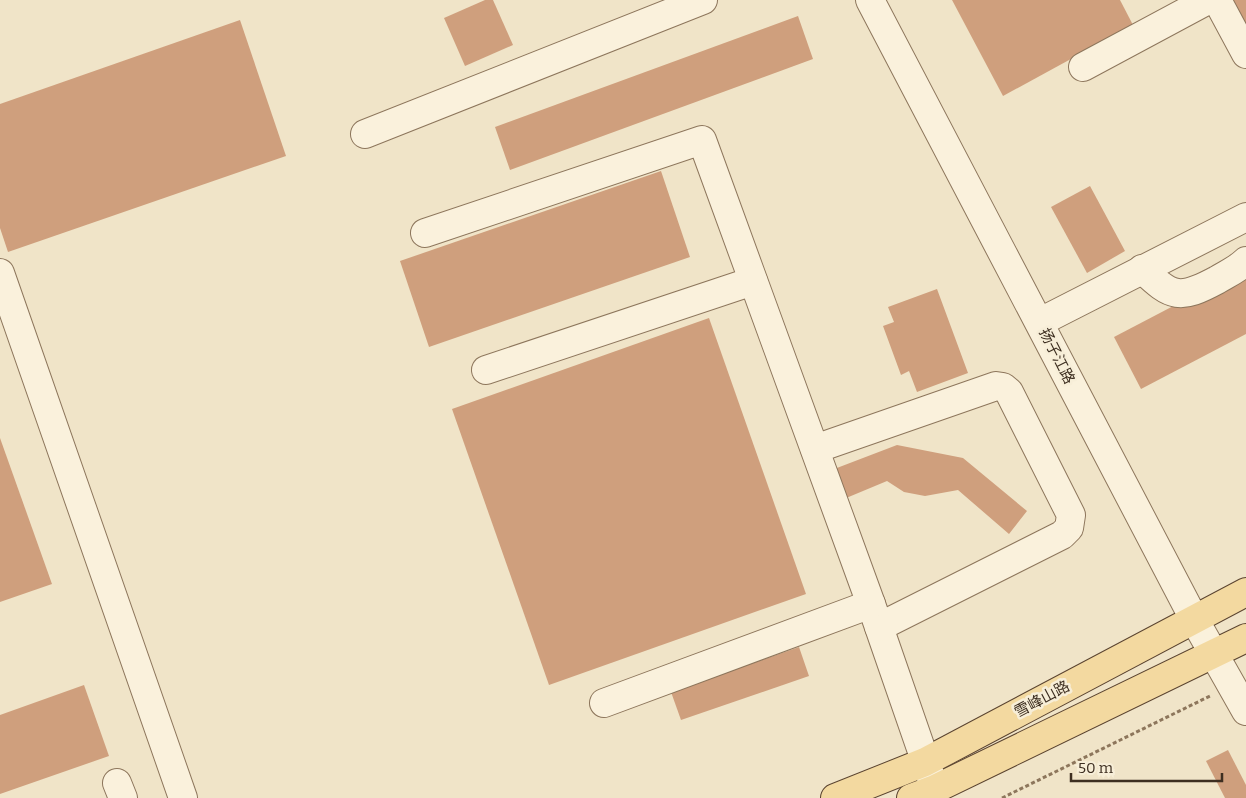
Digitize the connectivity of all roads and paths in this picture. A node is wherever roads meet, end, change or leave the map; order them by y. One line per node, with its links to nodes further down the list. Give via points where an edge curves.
1 (703, 0): 7 (street)
2 (870, 0): 14 (street, 扬子江路)
3 (1208, 0): 6 (street)
4 (1217, 0): 5 (street)
5 (1246, 54)
6 (1083, 68)
7 (365, 134)
8 (1246, 217): 11 (street)
9 (425, 233): 13 (street, via 702,140)
10 (1246, 261): 11 (street, via 1230,273 1185,294 1171,292 1157,284)
11 (1142, 269): 14 (street)
12 (0, 272): 27 (street)
13 (754, 281): 15 (street); 16 (street)
14 (1040, 322): 19 (street, 扬子江路)
15 (486, 370)
16 (815, 449): 18 (street); 18 (street, via 996,386 1003,387 1009,392 1071,515 1069,528 1062,535)
17 (1246, 592): 19 (main road, 雪峰山路)
18 (875, 616): 23 (street); 25 (street)
19 (1194, 619): 21 (street, 扬子江路); 25 (main road, 雪峰山路)
20 (1246, 638): 21 (main road)
21 (1213, 655): 22 (street, 扬子江路); 26 (main road)
22 (1231, 686): 24 (street, 扬子江路); 29 (path)
23 (604, 702)
24 (1246, 711)
25 (925, 762): 26 (street); 28 (main road, 雪峰山路)
26 (923, 794)
27 (182, 798)
28 (835, 798)
29 (1002, 798)

